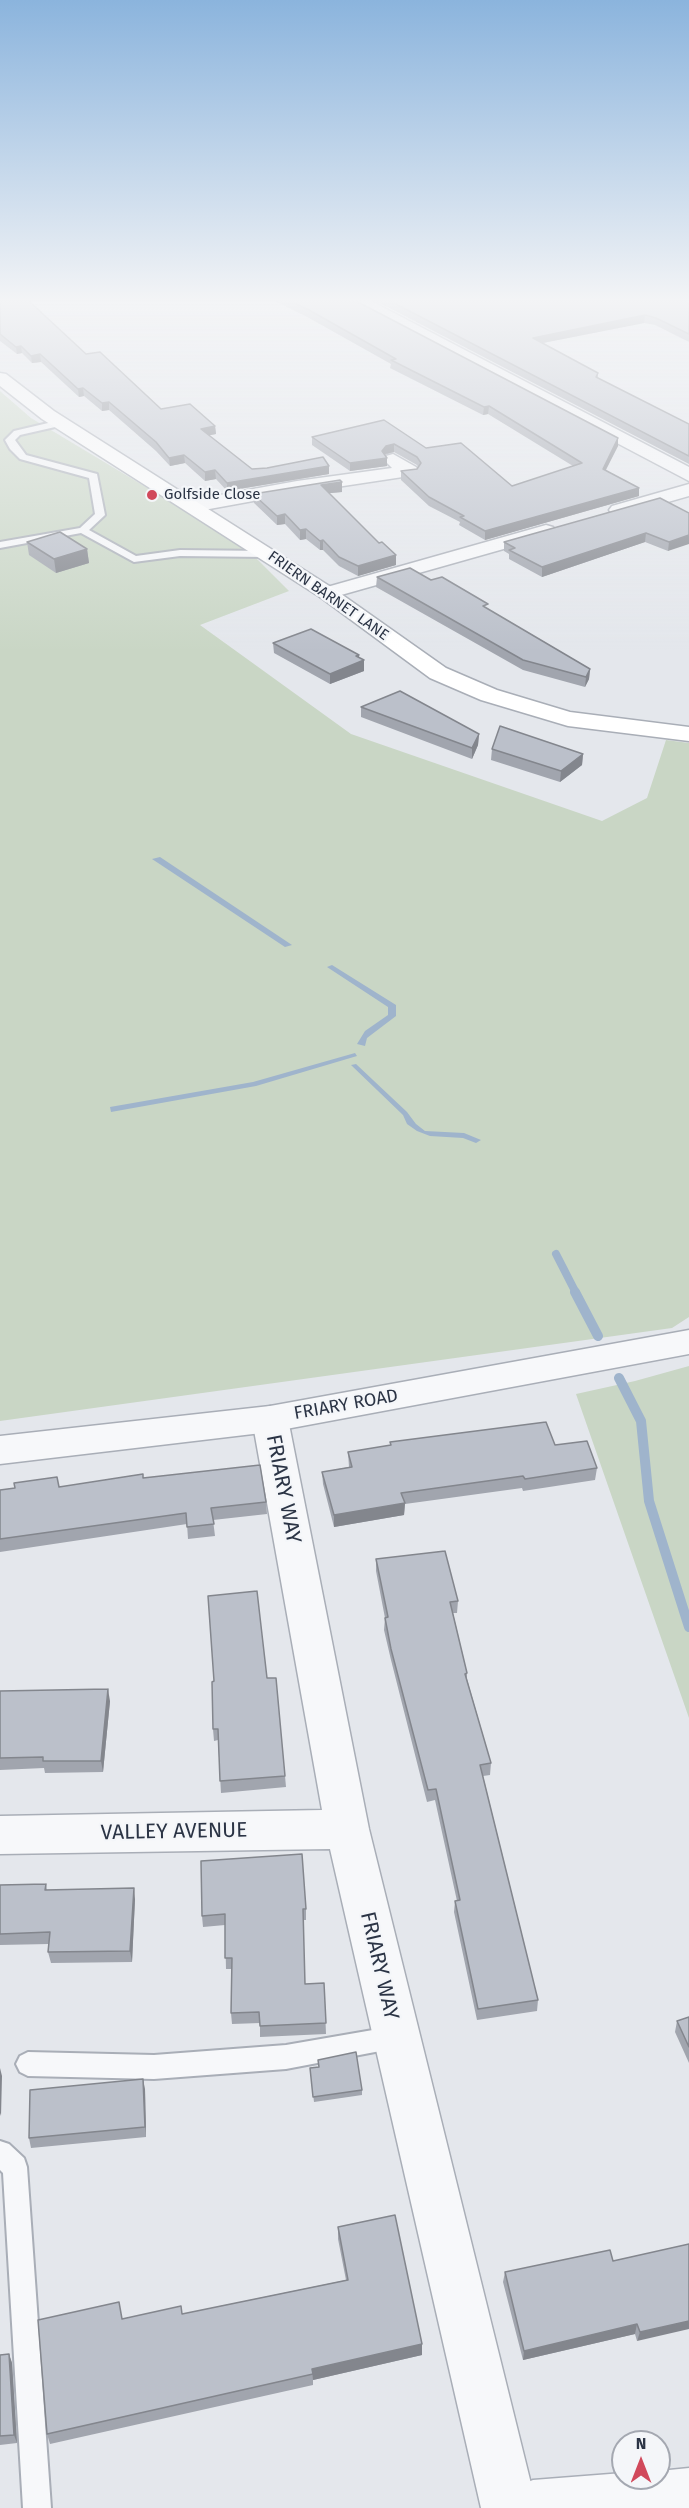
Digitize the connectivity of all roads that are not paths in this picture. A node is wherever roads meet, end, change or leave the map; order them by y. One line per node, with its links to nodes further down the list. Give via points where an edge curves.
1 (54, 418): 3 (main road, FRIERN BARNET LANE)
2 (581, 418): 5 (street)
3 (61, 423): 7 (main road, FRIERN BARNET LANE); 10 (lane, via 17,433 10,440 23,457 94,476 100,515)
4 (393, 460): 7 (street, via 409,471 297,486)
5 (689, 475)
6 (689, 490): 8 (street)
7 (193, 506): 12 (main road, FRIERN BARNET LANE)
8 (598, 516)
9 (565, 526): 13 (street)
10 (83, 530): 11 (lane); 12 (lane, via 134,560 189,553)
11 (0, 545)
12 (266, 554): 13 (main road, FRIERN BARNET LANE)
13 (327, 593): 14 (main road, FRIERN BARNET LANE, via 438,673 489,695 568,719)
14 (689, 734)
15 (689, 1341): 16 (street, FRIARY ROAD)
16 (270, 1419): 17 (street, FRIARY ROAD); 18 (street, FRIARY WAY)
17 (0, 1450)
18 (347, 1829): 19 (street, VALLEY AVENUE); 20 (street, FRIARY WAY)
19 (0, 1835)
20 (396, 2037): 21 (lane, via 286,2057 154,2067); 25 (street, FRIARY WAY)
21 (28, 2064)
22 (0, 2153): 24 (lane, via 15,2167)
23 (689, 2496): 26 (street)
24 (36, 2508)
25 (509, 2508)
26 (533, 2508)

